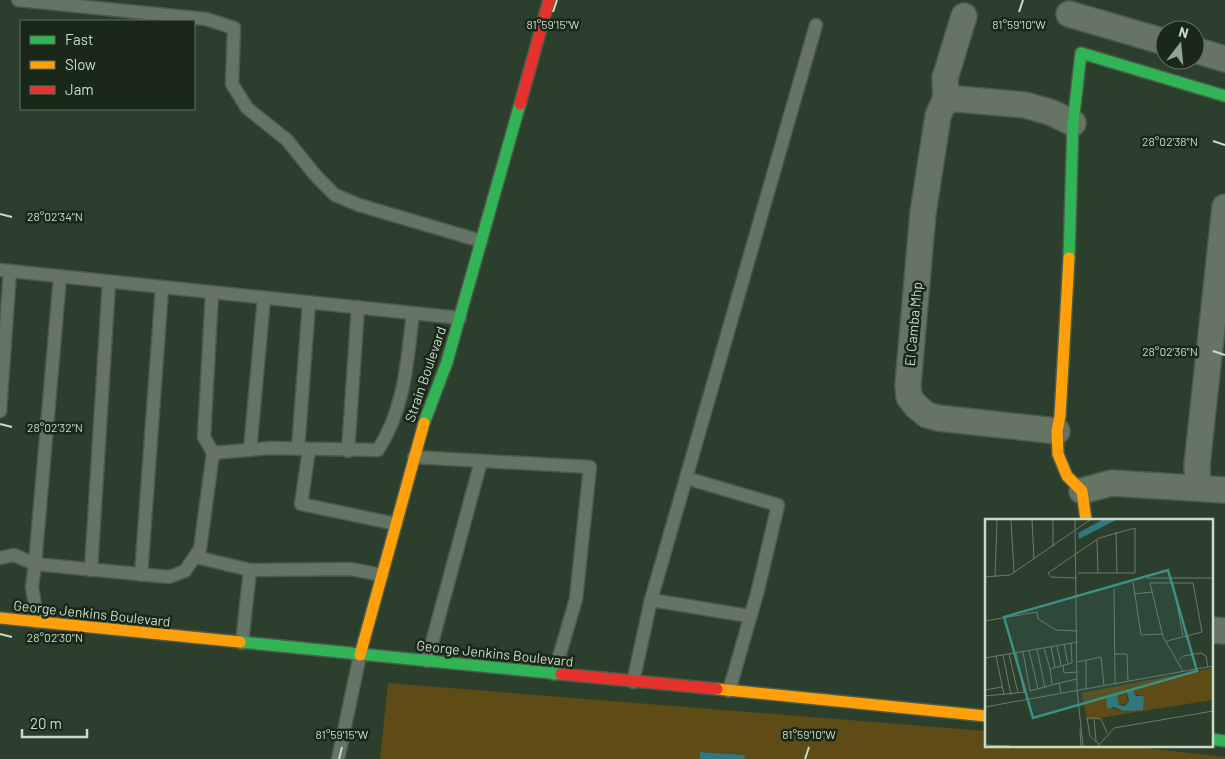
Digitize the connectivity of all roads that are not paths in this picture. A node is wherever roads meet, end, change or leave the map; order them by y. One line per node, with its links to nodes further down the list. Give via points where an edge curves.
1 (18, 0): 13 (lane, via 206,19 234,28 232,84 247,108 287,140 335,195)
2 (549, 0): 13 (street, Strain Boulevard)
3 (1069, 14): 6 (street)
4 (964, 16): 10 (street, El Camba Mhp, via 945,78)
5 (816, 25): 32 (lane)
6 (1155, 39)
7 (1205, 53): 8 (street)
8 (1225, 59)
9 (1225, 96): 11 (street, via 1081,53)
10 (946, 98): 11 (street, via 1025,105); 25 (street, El Camba Mhp, via 938,116 923,214 912,323 909,397 927,415 938,418)
11 (1073, 123): 25 (street, via 1068,277)
12 (1225, 206): 33 (street, via 1197,464)
13 (481, 241): 23 (street, Strain Boulevard)
14 (5, 270): 15 (lane); 24 (lane)
15 (60, 276): 16 (lane); 40 (lane)
16 (109, 282): 17 (lane); 41 (lane)
17 (162, 288): 18 (lane); 44 (lane)
18 (212, 293): 19 (lane); 29 (lane, via 204,437)
19 (264, 298): 20 (lane); 26 (lane)
20 (309, 303): 21 (lane); 27 (lane)
21 (358, 307): 22 (lane); 28 (lane)
22 (413, 313): 23 (lane); 28 (lane, via 404,387 391,429 378,450)
23 (460, 318): 30 (street, Strain Boulevard)
24 (0, 411)
25 (1057, 431): 35 (street, via 1058,454 1066,476)
26 (250, 450): 27 (lane); 29 (lane)
27 (303, 450): 28 (lane); 37 (lane, via 302,504)
28 (348, 451)
29 (213, 453): 38 (lane, via 200,549)
30 (414, 457): 31 (lane); 37 (street, Strain Boulevard)
31 (482, 461): 53 (lane); 54 (lane, via 590,466 576,599)
32 (686, 478): 45 (lane); 46 (lane, via 778,505)
33 (1198, 488): 34 (street); 35 (street, via 1111,483)
34 (1225, 490)
35 (1082, 491): 36 (street)
36 (1086, 519)
37 (396, 524): 43 (street, Strain Boulevard)
38 (196, 557): 42 (lane); 44 (lane, via 186,571 169,577)
39 (0, 558): 40 (lane, via 14,555)
40 (35, 564): 41 (lane); 48 (lane, via 32,587)
41 (91, 570): 44 (lane)
42 (250, 570): 43 (lane, via 351,569); 51 (lane)
43 (382, 574): 52 (street, Strain Boulevard)
44 (141, 575)
45 (651, 600): 46 (lane); 55 (lane)
46 (749, 616): 56 (lane)
47 (0, 618): 48 (street, George Jenkins Boulevard)
48 (38, 622): 51 (street, George Jenkins Boulevard)
49 (1212, 630): 50 (street)
50 (1225, 631)
51 (242, 643): 52 (street, George Jenkins Boulevard)
52 (360, 655): 53 (street, George Jenkins Boulevard); 60 (lane, Strain Boulevard)
53 (427, 661): 54 (street, George Jenkins Boulevard)
54 (554, 674): 55 (street, George Jenkins Boulevard)
55 (633, 682): 56 (street, George Jenkins Boulevard)
56 (729, 691): 57 (street, George Jenkins Boulevard)
57 (985, 716)
58 (1212, 739): 59 (street)
59 (1225, 741)
60 (338, 759)

